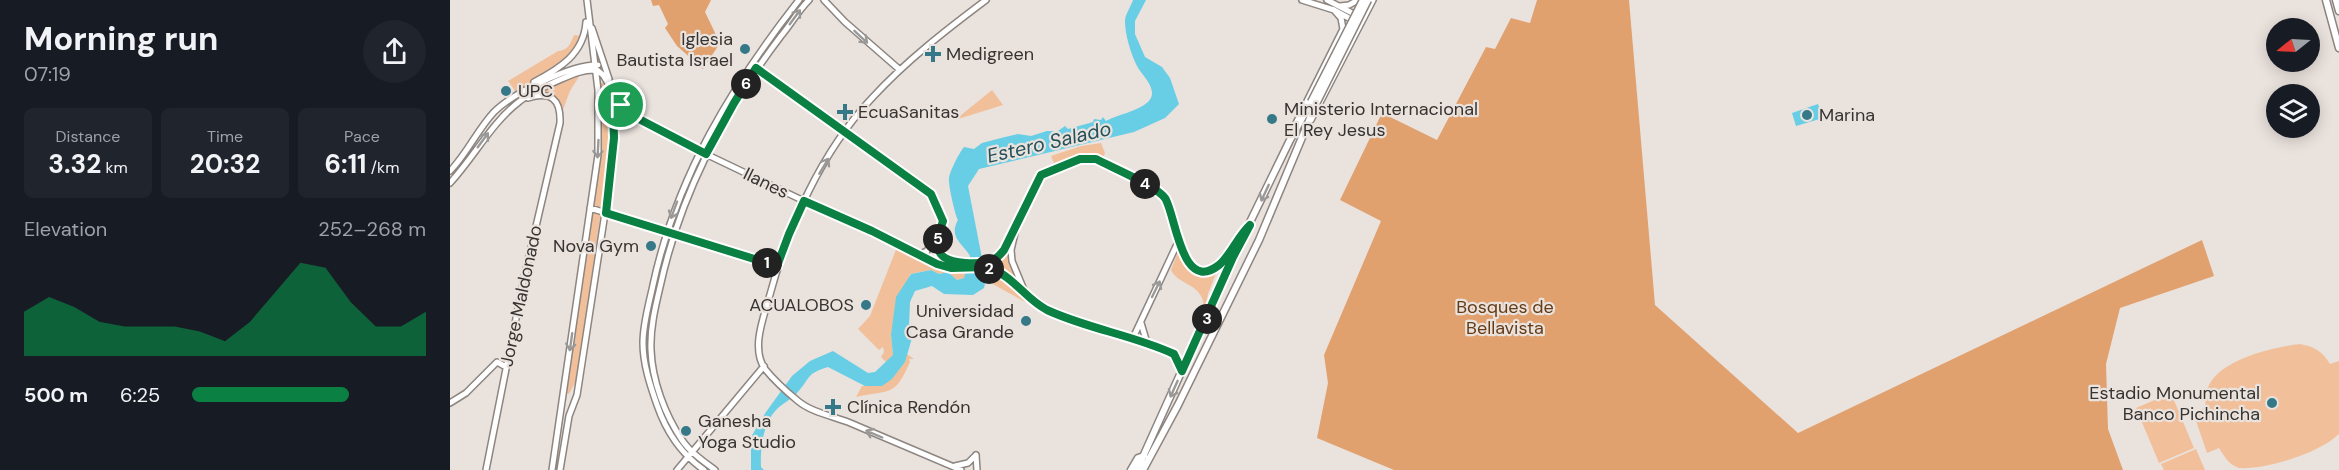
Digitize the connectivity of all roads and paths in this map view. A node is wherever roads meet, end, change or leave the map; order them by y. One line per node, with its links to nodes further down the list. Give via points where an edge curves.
1 (587, 0): 16 (street)
2 (799, 0): 18 (street)
3 (809, 0): 19 (street, one-way to 3)
4 (824, 0): 25 (street, one-way to 25)
5 (986, 0): 25 (street)
6 (1327, 0): 14 (street)
7 (1358, 0): 13 (street, via 1360,9); 14 (street)
8 (1363, 0): 29 (main road, bridge)
9 (1373, 0): 13 (street)
10 (2326, 0): 22 (main road)
11 (2336, 0): 15 (main road)
12 (1307, 1): 14 (street)
13 (1369, 4): 17 (street); 29 (main road, bridge)
14 (1335, 7): 17 (street); 20 (street, via 1343,24)
15 (2339, 11)
16 (588, 15): 23 (street); 27 (street, via 583,39 571,58)
17 (1362, 22): 21 (street)
18 (778, 28): 19 (street); 24 (street)
19 (782, 35): 24 (street)
20 (1339, 37): 21 (street, via 1349,33); 37 (street)
21 (1351, 44): 35 (street)
22 (2339, 48)
23 (599, 65): 26 (street, Ilanes); 26 (street, via 606,71); 27 (street, via 577,68); 28 (street); 32 (street)
24 (754, 67): 30 (street); 33 (street); 36 (street)
25 (900, 70): 36 (street)
26 (612, 92): 31 (street, Ilanes); 34 (street)
27 (514, 96): 40 (street, via 494,112)
28 (521, 100): 41 (street, one-way to 28, via 492,128); 62 (street, Jorge Maldonado, via 539,94 550,97 559,108 560,123)
29 (1314, 103): 35 (main road); 37 (main road)
30 (725, 104): 33 (street); 38 (street)
31 (621, 105): 34 (street); 38 (street, Ilanes, via 637,118)
32 (598, 107): 34 (street); 45 (street, one-way to 45, via 598,155)
33 (731, 108): 39 (street)
34 (613, 109): 46 (street)
35 (1306, 129): 69 (main road, via 1259,240 1161,439)
36 (845, 132): 44 (street, one-way to 36); 51 (street, via 931,194 943,221)
37 (1290, 141): 48 (main road, one-way to 48)
38 (699, 151): 39 (street, Ilanes); 42 (street)
39 (706, 154): 43 (street); 44 (street, Ilanes)
40 (450, 171)
41 (450, 183)
42 (682, 190): 43 (street); 49 (street, one-way to 49)
43 (689, 193): 50 (street)
44 (804, 201): 53 (street, Ilanes); 54 (street)
45 (590, 208): 46 (street); 71 (street, one-way to 71)
46 (606, 213): 49 (street); 72 (street, via 578,395 569,416)
47 (1018, 220): 51 (street, via 1004,250 985,262 945,259); 52 (street, via 1041,175 1080,159 1096,159 1159,192 1166,200); 57 (street, via 1011,255)
48 (1250, 225): 52 (street, via 1219,265 1204,271 1190,265); 63 (main road)
49 (667, 232): 50 (street); 55 (street)
50 (674, 234): 54 (street); 56 (street)
51 (938, 240): 53 (street)
52 (1179, 240): 58 (street, one-way to 52)
53 (920, 254): 57 (street, Ilanes, via 951,268 986,267 999,272)
54 (777, 266): 61 (street, via 760,336)
55 (656, 273): 56 (street); 64 (street, via 643,342)
56 (662, 275): 64 (street, via 651,343)
57 (1026, 295): 59 (street, via 1078,324)
58 (1140, 323): 59 (street); 60 (street)
59 (1133, 338): 60 (street)
60 (1147, 343): 63 (street, via 1174,354)
61 (764, 366): 66 (street); 68 (street, one-way to 61, via 798,401)
62 (506, 367): 65 (street, via 497,363); 70 (street, Jorge Maldonado)
63 (1182, 371): 67 (main road, one-way to 67)
64 (655, 390): 66 (street, via 672,438)
65 (450, 403)
66 (690, 454): 73 (street); 74 (street); 75 (street)
67 (1144, 456): 69 (main road); 78 (main road, via 1138,458)
68 (951, 466): 76 (street); 77 (street, via 968,463 976,455)
69 (1143, 467)
70 (486, 470)
71 (552, 470)
72 (560, 470)
73 (677, 470)
74 (704, 470)
75 (715, 470)
76 (961, 470)
77 (977, 470)
78 (1131, 470)

